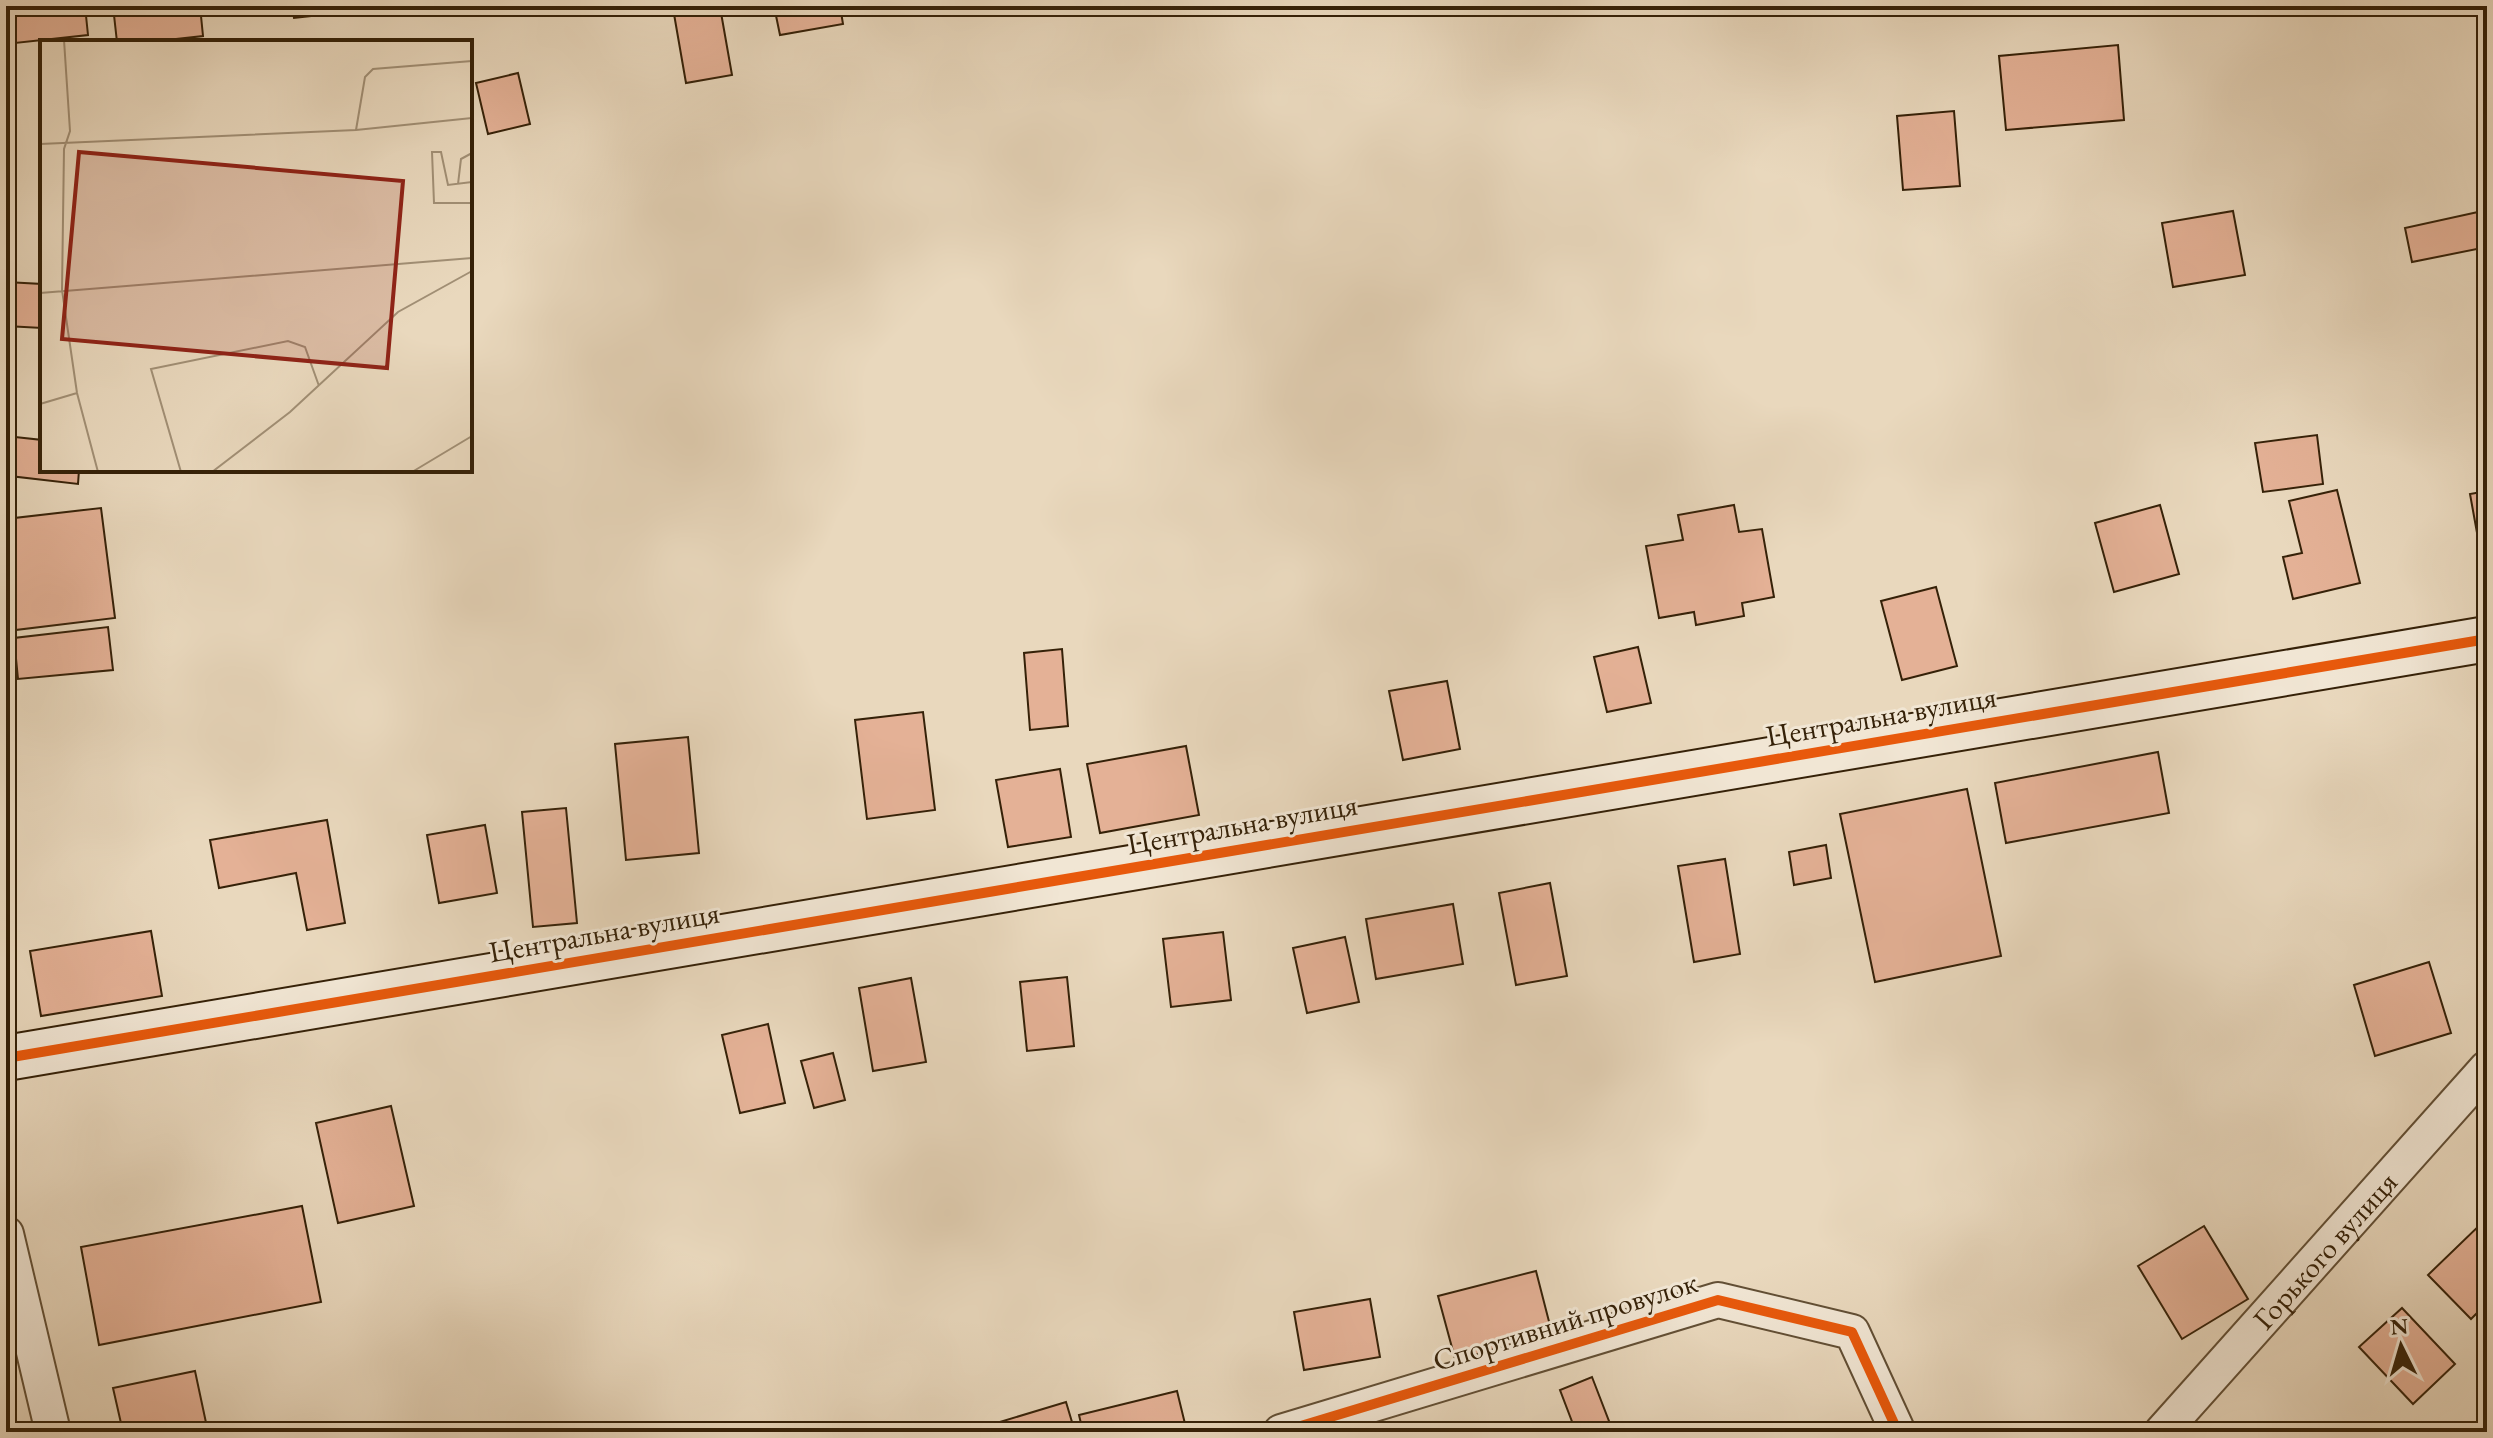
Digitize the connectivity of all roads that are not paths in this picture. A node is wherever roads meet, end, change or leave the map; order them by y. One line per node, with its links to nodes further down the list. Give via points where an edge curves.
1 (2487, 639): 2 (street, Центральна вулиця)
2 (6, 1058)
3 (2487, 1068): 8 (street, Горького вулиця)
4 (6, 1234): 5 (street)
5 (53, 1432)
6 (1281, 1432): 7 (street, Спортивний провулок, via 1718,1300 1852,1332)
7 (1898, 1432)
8 (2162, 1432)

